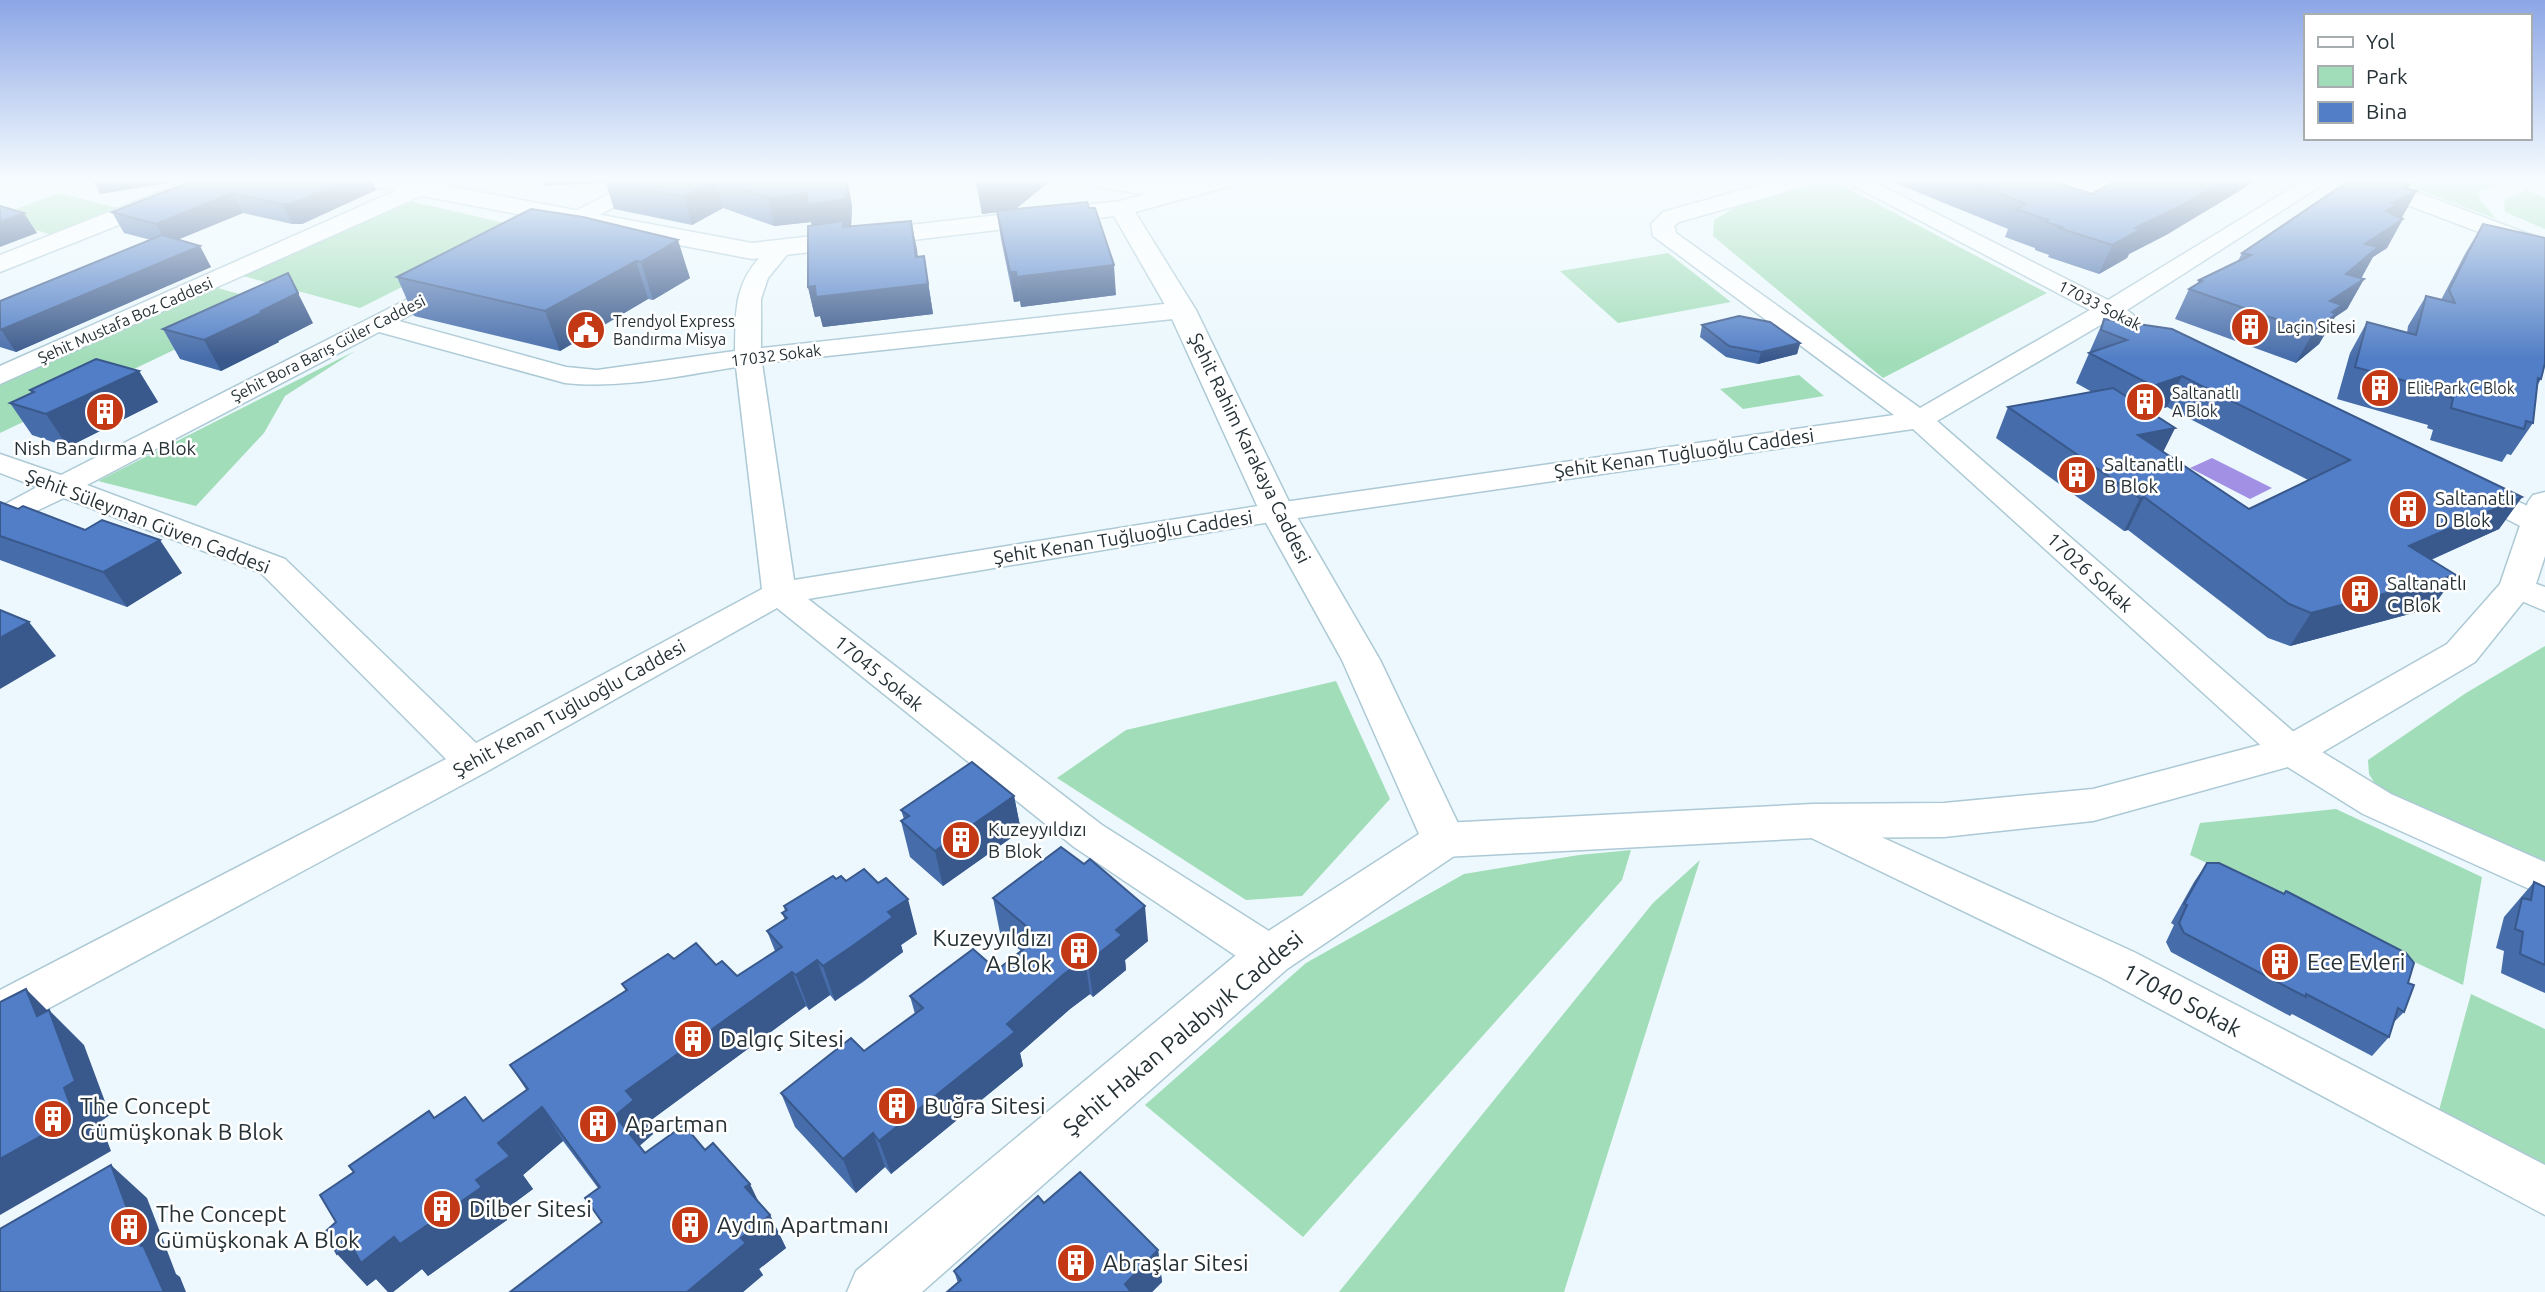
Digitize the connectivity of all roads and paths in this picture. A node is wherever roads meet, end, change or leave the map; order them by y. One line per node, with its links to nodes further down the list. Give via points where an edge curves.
1 (65, 238): 16 (main road)
2 (307, 238): 23 (street, Şehit Mustafa Boz Caddesi)
3 (541, 238): 13 (street)
4 (678, 238): 15 (main road, via 752,251)
5 (874, 238): 15 (main road)
6 (1140, 238): 12 (main road, Şehit Rahim Karakaya Caddesi)
7 (1147, 238): 12 (main road)
8 (1668, 238): 24 (street, 17026 Sokak)
9 (1968, 238): 19 (street, 17033 Sokak)
10 (2225, 238): 19 (street, Şehit Kenan Tuğluoğlu Caddesi)
11 (2517, 238): 14 (main road)
12 (1143, 244): 18 (main road, Şehit Rahim Karakaya Caddesi)
13 (528, 245)
14 (2545, 249)
15 (779, 250): 22 (street, via 756,276 749,299)
16 (0, 264)
17 (479, 270): 20 (street, Şehit Bora Barış Güler Caddesi)
18 (1182, 310): 22 (street, 17032 Sokak); 28 (main road, Şehit Rahim Karakaya Caddesi)
19 (2109, 310): 21 (street, 17033 Sokak); 24 (street, Şehit Kenan Tuğluoğlu Caddesi)
20 (376, 323): 22 (street, 17032 Sokak, via 580,377 629,376); 27 (street, Şehit Bora Barış Güler Caddesi)
21 (2146, 328)
22 (748, 358): 31 (street)
23 (0, 376)
24 (1919, 420): 28 (street, Şehit Kenan Tuğluoğlu Caddesi); 33 (street, 17026 Sokak)
25 (0, 463): 27 (street, Şehit Süleyman Güven Caddesi)
26 (2441, 474): 29 (street)
27 (61, 487): 30 (street, Şehit Bora Barış Güler Caddesi); 34 (street, Şehit Süleyman Güven Caddesi, via 273,566)
28 (1278, 512): 31 (street, Şehit Kenan Tuğluoğlu Caddesi); 36 (main road, Şehit Rahim Karakaya Caddesi, via 1361,660)
29 (2542, 512): 32 (main road)
30 (0, 519)
31 (779, 593): 34 (street, Şehit Kenan Tuğluoğlu Caddesi); 38 (street, 17045 Sokak, via 1088,836)
32 (2531, 593): 33 (main road, via 2461,653)
33 (2291, 751): 35 (main road, via 2093,804 1944,820); 37 (street, 17026 Sokak, via 2377,804)
34 (472, 762): 39 (street, Şehit Kenan Tuğluoğlu Caddesi)
35 (1814, 821): 36 (main road); 40 (street, 17040 Sokak, via 2118,965)
36 (1444, 840): 38 (main road, Şehit Hakan Palabıyık Caddesi)
37 (2545, 880)
38 (1270, 955): 41 (main road, Şehit Hakan Palabıyık Caddesi)
39 (0, 1012)
40 (2545, 1191)
41 (877, 1292)

